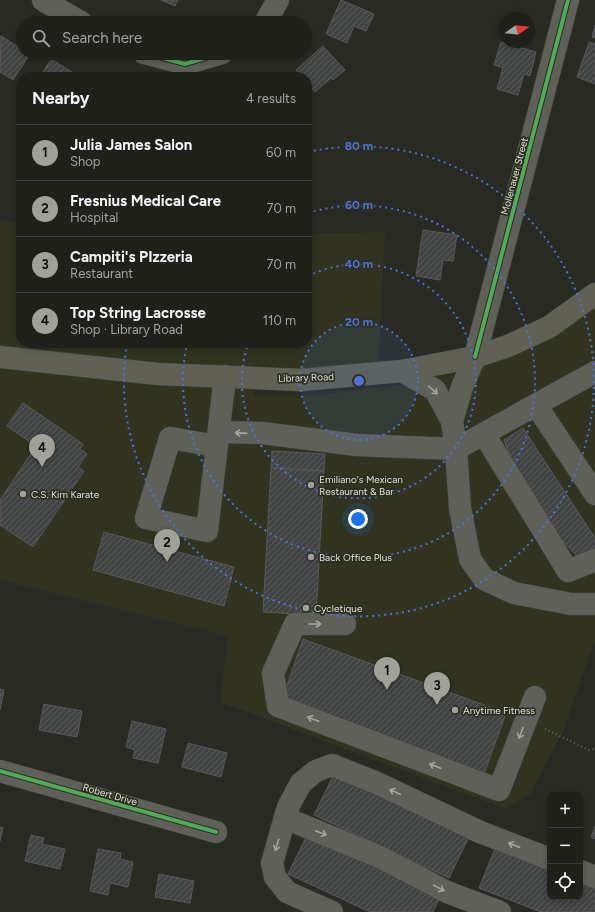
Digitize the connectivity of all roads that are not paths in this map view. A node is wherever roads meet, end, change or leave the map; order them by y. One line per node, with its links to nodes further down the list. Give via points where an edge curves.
1 (43, 0): 4 (street)
2 (278, 0): 5 (street)
3 (568, 0): 10 (street, Mollenauer Street)
4 (70, 16)
5 (269, 16)
6 (170, 60): 7 (street, via 185,64)
7 (198, 60)
8 (595, 294): 10 (main road, Library Road, via 548,327 508,346)
9 (0, 357): 13 (main road, Library Road, via 158,374)
10 (475, 357): 11 (main road, Library Road); 15 (street, Mollenauer Street, via 462,387)
11 (402, 371): 13 (main road, Library Road, via 301,380); 15 (street, one-way to 15, via 435,390)
12 (595, 372): 14 (street)
13 (225, 376): 17 (street)
14 (536, 405): 16 (street); 19 (street)
15 (452, 421): 18 (street)
16 (484, 434): 18 (street); 20 (street, via 568,571)
17 (218, 439): 17 (street, via 207,531 146,518 170,438); 18 (street, one-way to 17, via 357,445 262,433)
18 (456, 449): 21 (street, via 460,508 470,560 484,579 514,593 571,604)
19 (595, 494)
20 (595, 560)
21 (595, 604)
22 (345, 624): 23 (street, one-way to 22, via 499,790 278,706 273,673 295,624)
23 (535, 697)
24 (0, 771): 26 (street, Robert Drive)
25 (285, 818): 27 (street, one-way to 25, via 480,832 377,783 332,765 316,771 300,783); 30 (street, one-way to 30, via 272,863 275,878 286,892); 31 (street, one-way to 31, via 382,858 447,892)
26 (216, 832)
27 (547, 858)
28 (583, 872): 29 (street)
29 (595, 876)
30 (332, 912)
31 (500, 912)

